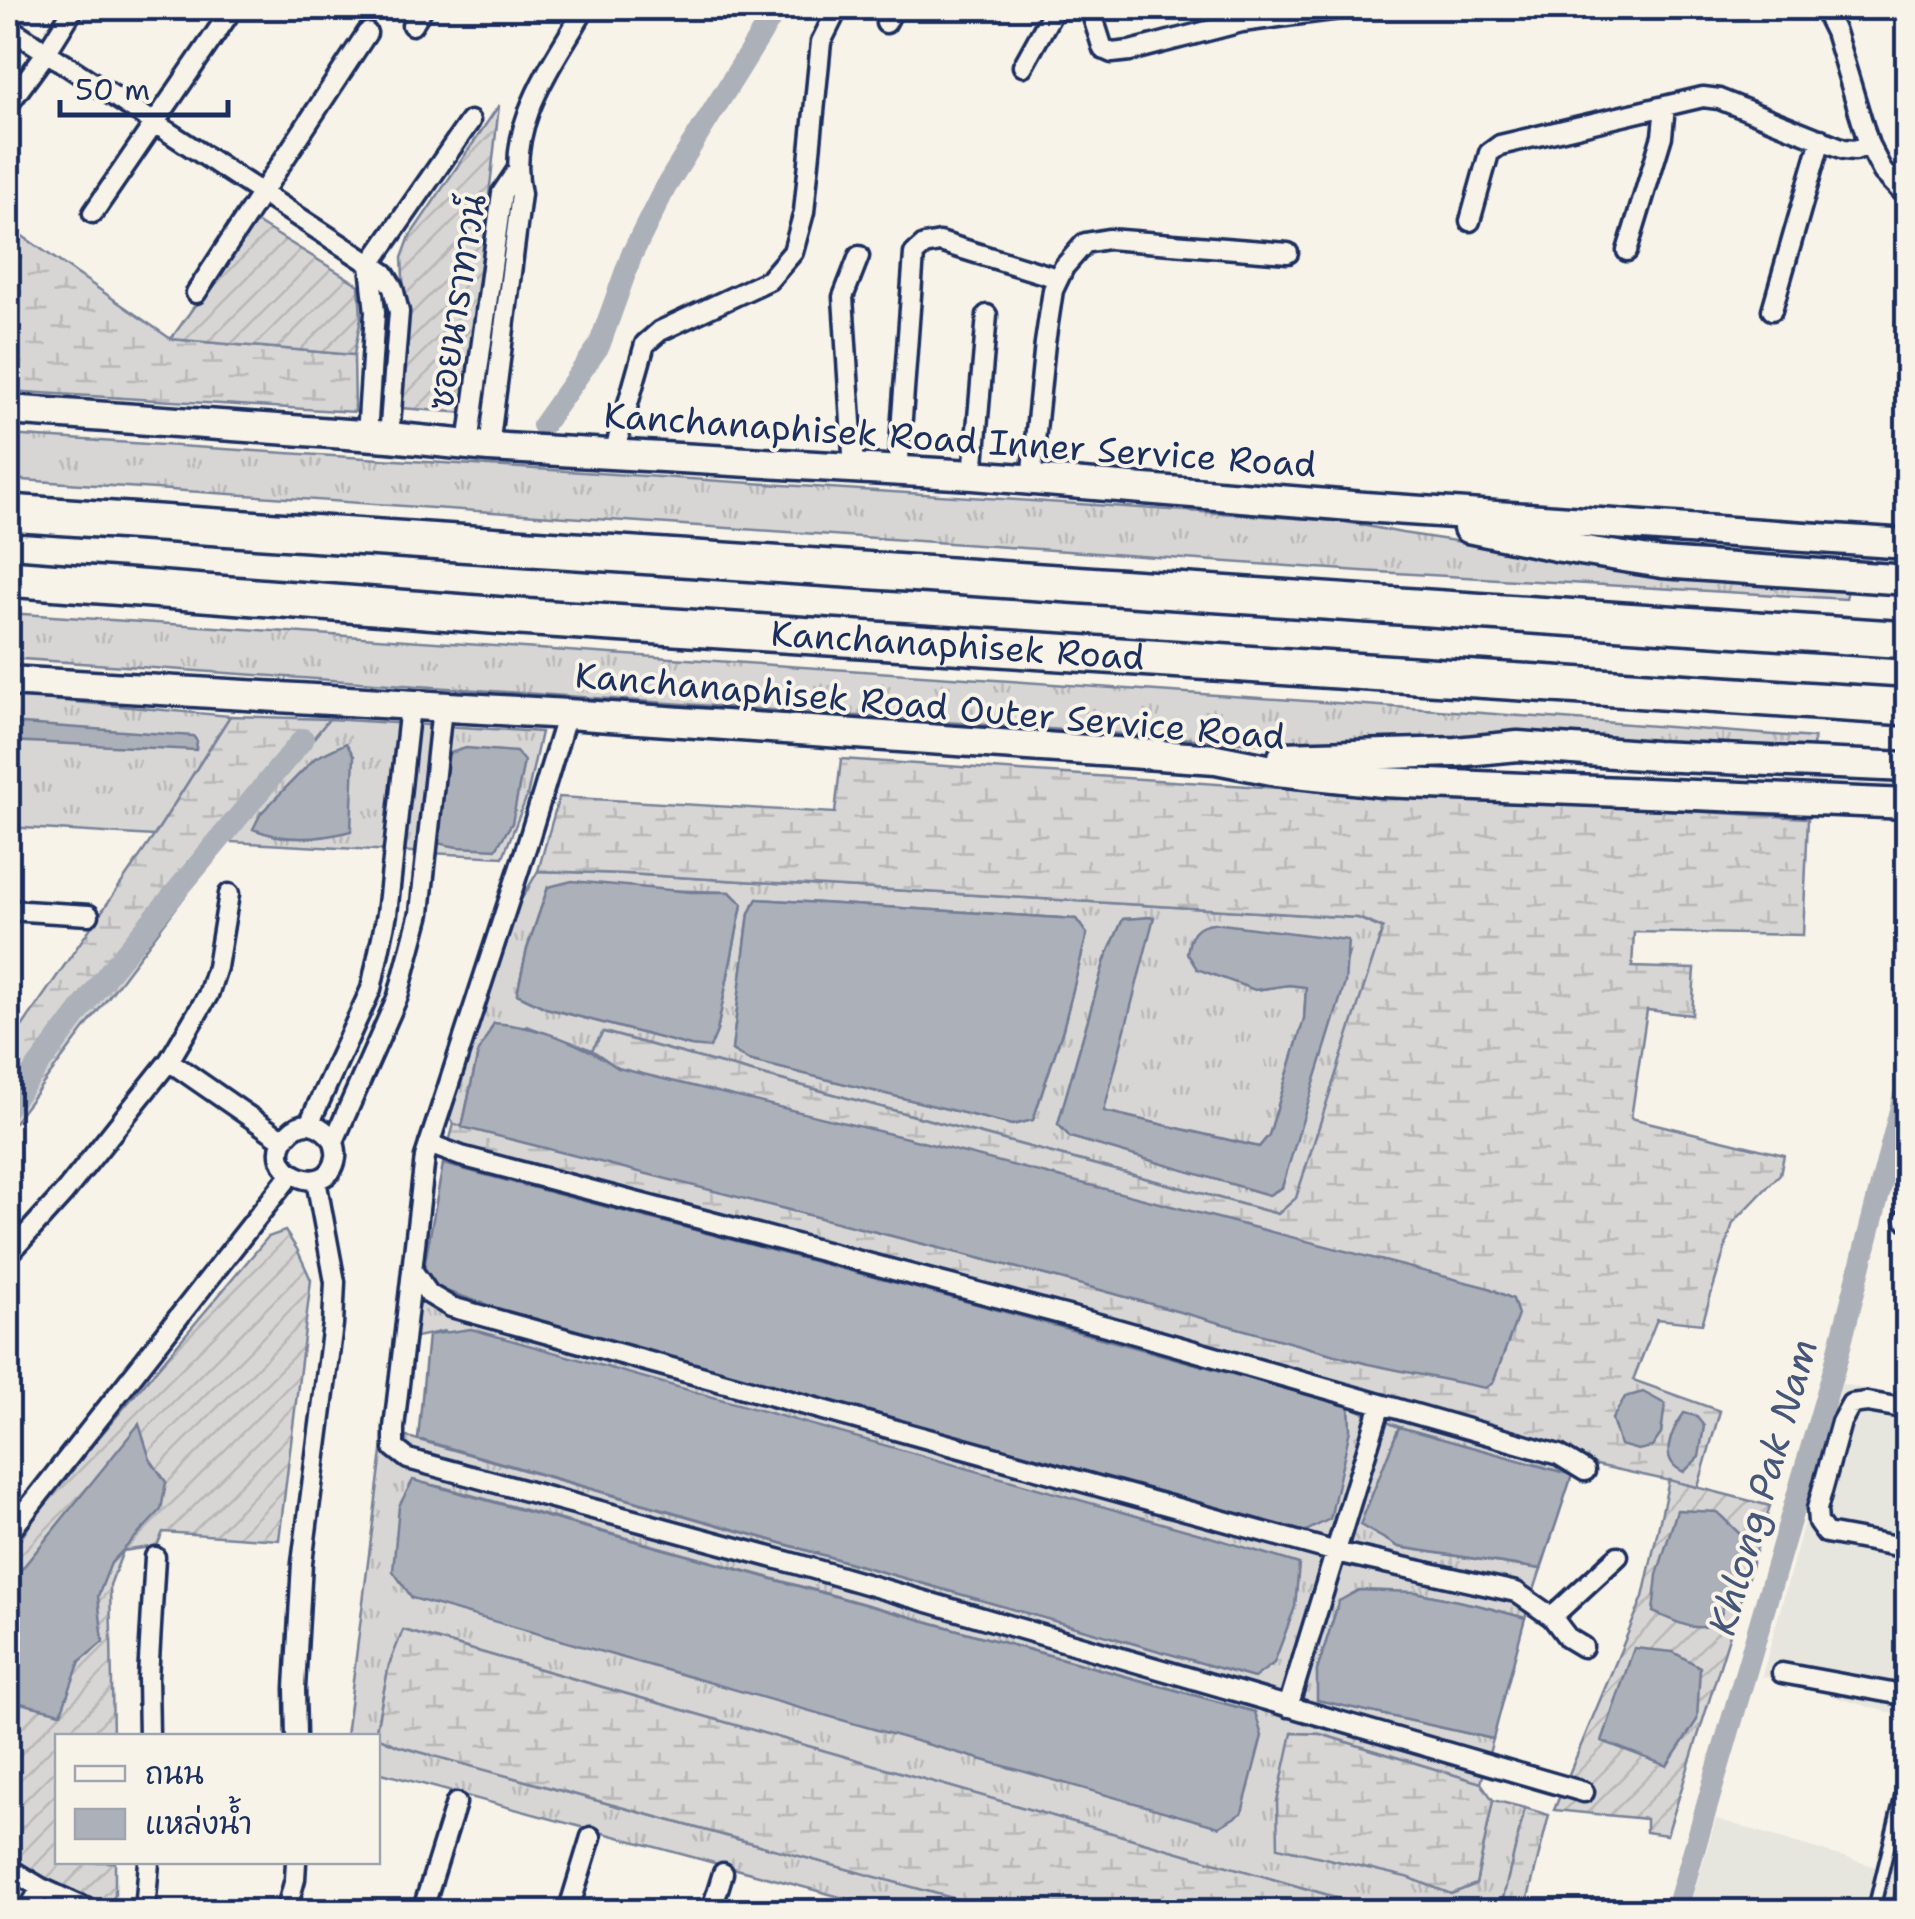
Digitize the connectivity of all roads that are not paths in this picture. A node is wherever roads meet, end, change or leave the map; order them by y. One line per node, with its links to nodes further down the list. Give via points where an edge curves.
1 (74, 8): 14 (street)
2 (233, 8): 19 (street)
3 (423, 8): 11 (street)
4 (584, 8): 36 (street, ซอยนาราทาวน์, via 529,106 516,172 502,193)
5 (838, 8): 37 (street, via 821,42 804,212 793,252 768,280 645,344)
6 (1055, 8): 15 (street)
7 (1090, 8): 10 (street, via 1098,40 1112,52)
8 (1346, 8): 10 (street)
9 (1823, 8): 21 (street)
10 (1241, 15)
11 (412, 25)
12 (8, 28): 14 (street)
13 (367, 33): 22 (street)
14 (46, 53): 16 (street); 19 (street)
15 (1024, 66)
16 (8, 105)
17 (1665, 106): 20 (street, via 1718,99); 25 (street, via 1500,145 1489,153); 26 (street)
18 (470, 121): 29 (street)
19 (154, 124): 22 (street); 24 (street)
20 (1821, 139): 21 (street, via 1844,150); 32 (street)
21 (1869, 145): 23 (street)
22 (260, 194): 29 (street); 31 (street)
23 (1908, 198)
24 (93, 213)
25 (1470, 221)
26 (1626, 250)
27 (1288, 252): 30 (street, via 1108,239 1085,243)
28 (859, 256): 38 (street, via 843,298)
29 (370, 265): 35 (street)
30 (1057, 278): 39 (street, via 940,242 914,254); 41 (street)
31 (196, 293)
32 (1772, 310)
33 (987, 316): 40 (street)
34 (8, 410): 35 (main road, Kanchanaphisek Road Inner Service Road)
35 (378, 437): 36 (main road, Kanchanaphisek Road Inner Service Road)
36 (478, 446): 37 (main road, Kanchanaphisek Road Inner Service Road)
37 (614, 453): 38 (main road, Kanchanaphisek Road Inner Service Road)
38 (854, 468): 39 (main road, Kanchanaphisek Road Inner Service Road)
39 (898, 472): 40 (main road, Kanchanaphisek Road Inner Service Road)
40 (973, 475): 41 (main road, Kanchanaphisek Road Inner Service Road)
41 (1031, 480): 42 (main road, Kanchanaphisek Road Inner Service Road)
42 (1364, 507): 44 (main road, Kanchanaphisek Road Inner Service Road); 46 (main road, via 1662,563)
43 (8, 513): 47 (highway, Kanchanaphisek Road)
44 (1908, 544)
45 (8, 578): 50 (highway, Kanchanaphisek Road)
46 (1908, 580)
47 (1908, 640)
48 (8, 681): 49 (main road, Kanchanaphisek Road Outer Service Road)
49 (410, 706): 51 (main road, Kanchanaphisek Road Outer Service Road); 62 (street, via 387,914 371,989)
50 (1908, 707)
51 (442, 708): 52 (main road, Kanchanaphisek Road Outer Service Road); 64 (street, via 420,914 398,996)
52 (566, 714): 54 (main road, Kanchanaphisek Road Outer Service Road); 65 (street)
53 (1518, 746): 54 (main road); 55 (main road); 56 (main road, via 1496,760 1498,774)
54 (1216, 759): 56 (main road, Kanchanaphisek Road Outer Service Road, via 1382,782)
55 (1908, 767)
56 (1518, 788): 57 (main road, Kanchanaphisek Road Outer Service Road)
57 (1908, 804)
58 (229, 894): 61 (street, via 208,995)
59 (8, 910): 60 (street)
60 (89, 916)
61 (169, 1061): 63 (street); 68 (street)
62 (309, 1124): 63 (street); 64 (street)
63 (283, 1140): 66 (street, via 280,1156)
64 (334, 1141): 67 (street, via 330,1172)
65 (429, 1144): 69 (street); 70 (street)
66 (292, 1174): 67 (street); 73 (street)
67 (316, 1180): 84 (street, via 335,1282 302,1563)
68 (8, 1255)
69 (412, 1270): 75 (street, via 429,1294 451,1307); 82 (street, via 394,1438 394,1448 408,1459)
70 (1381, 1404): 72 (street, via 1559,1456); 75 (street)
71 (1908, 1409): 74 (street, via 1851,1404 1817,1509 1826,1533)
72 (1585, 1471)
73 (8, 1534)
74 (1908, 1548)
75 (1336, 1552): 78 (street, via 1516,1592); 82 (street)
76 (1618, 1556): 78 (street)
77 (155, 1557): 83 (street)
78 (1552, 1616): 79 (street)
79 (1583, 1648)
80 (1782, 1673): 81 (street)
81 (1908, 1696)
82 (1288, 1707): 86 (street)
83 (149, 1734)
84 (296, 1734)
85 (1908, 1767): 101 (lane)
86 (1584, 1792)
87 (456, 1803): 98 (street)
88 (592, 1837): 99 (street)
89 (149, 1864): 96 (street)
90 (296, 1864): 97 (street)
91 (8, 1868): 93 (street)
92 (723, 1874): 100 (street)
93 (41, 1888): 94 (street); 95 (street)
94 (28, 1912)
95 (94, 1912)
96 (145, 1912)
97 (286, 1912)
98 (422, 1912)
99 (568, 1912)
100 (712, 1912)
101 (1872, 1912)

